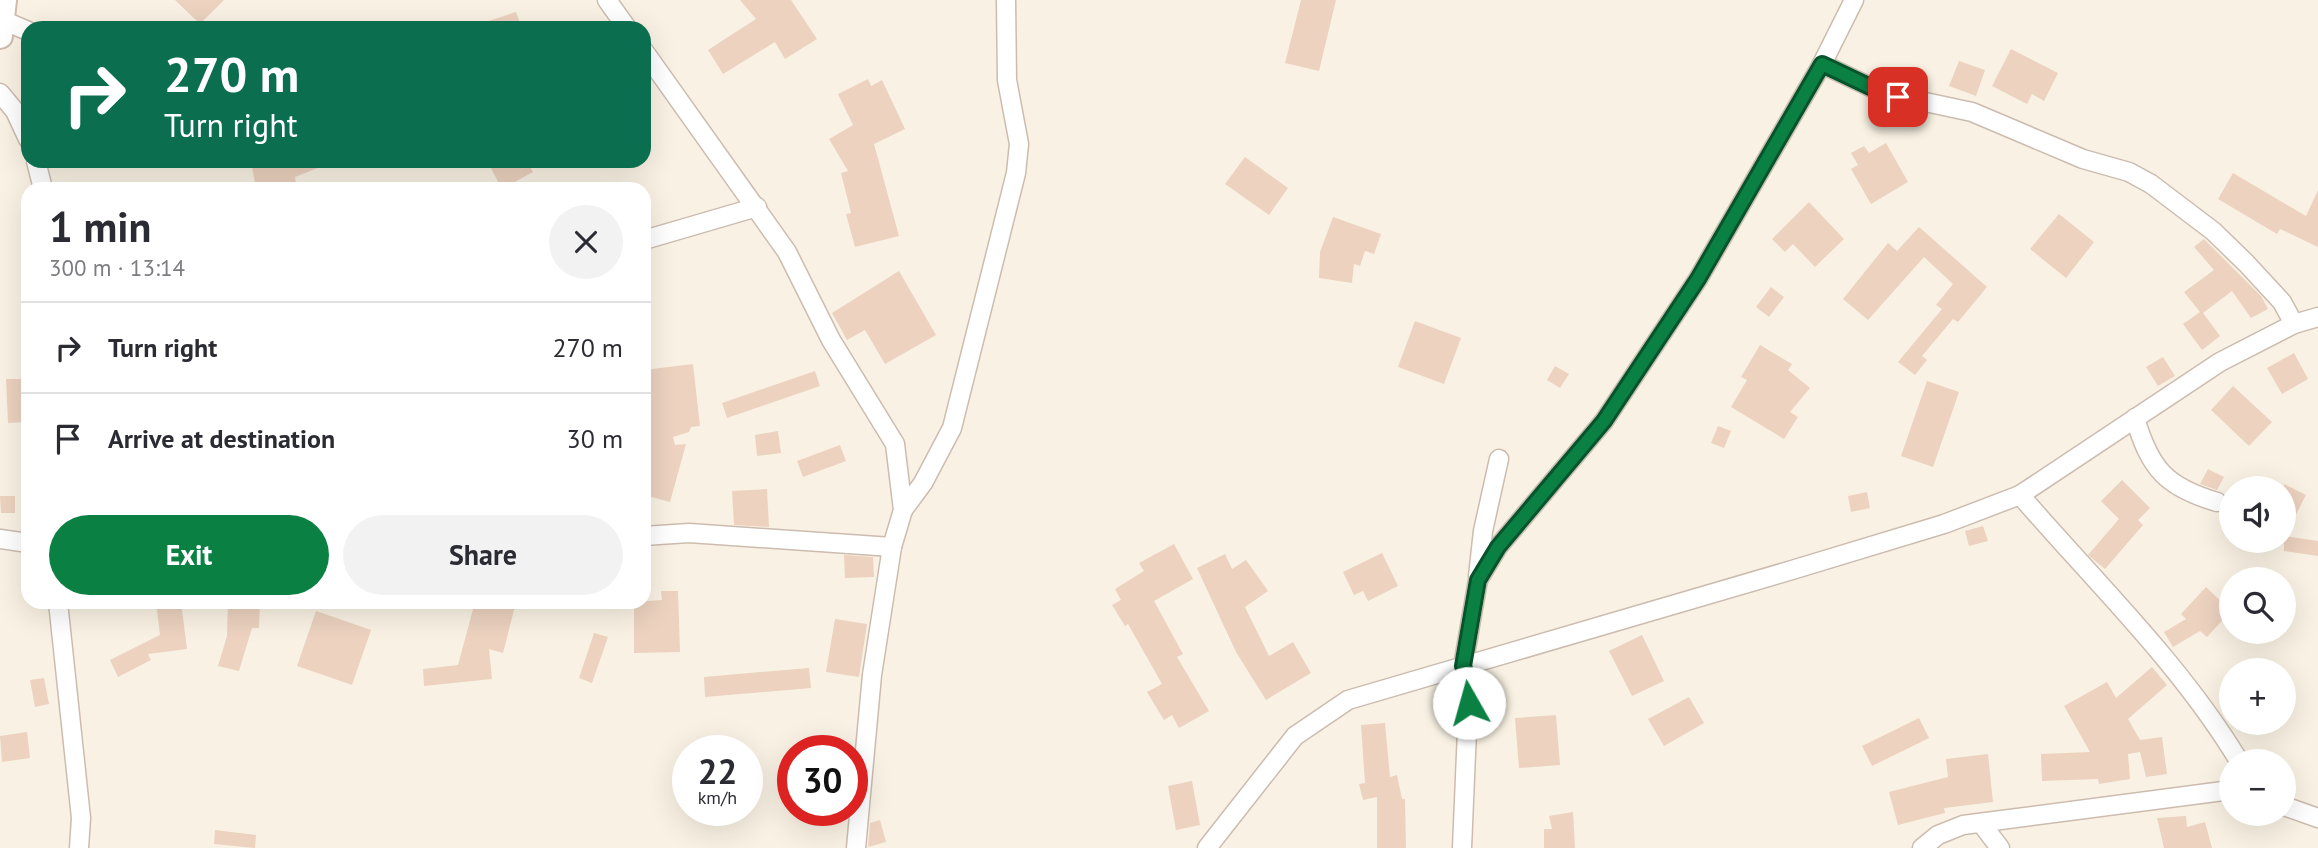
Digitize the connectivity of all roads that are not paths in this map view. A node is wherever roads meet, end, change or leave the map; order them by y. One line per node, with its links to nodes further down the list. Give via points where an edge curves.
1 (607, 0): 5 (street)
2 (1006, 0): 19 (street, via 1007,80 1018,144 1016,173 952,428 923,484)
3 (1854, 0): 8 (street)
4 (1, 18): 6 (street)
5 (622, 21)
6 (21, 28)
7 (651, 61): 11 (street)
8 (1822, 64): 14 (street, via 1883,93 1972,112 2151,184 2213,231 2246,263 2282,302); 24 (street, via 1698,279 1604,421 1498,547)
9 (0, 93): 10 (street)
10 (21, 124)
11 (757, 207): 12 (street); 19 (street, via 895,444)
12 (651, 238)
13 (2318, 317): 14 (street)
14 (2294, 324): 15 (street, via 2220,362)
15 (2135, 418): 17 (street); 18 (street, via 2144,449 2161,476 2189,494)
16 (1499, 459): 24 (street)
17 (2020, 495): 26 (street, via 1944,524); 27 (street, via 2173,667)
18 (2217, 502)
19 (903, 510): 23 (street)
20 (651, 536): 23 (street, via 689,533)
21 (0, 539): 22 (street)
22 (21, 542)
23 (892, 547): 33 (street, via 872,675)
24 (1478, 580): 26 (street)
25 (59, 609): 32 (street, via 80,807)
26 (1463, 666): 34 (street, via 1348,700 1295,736); 35 (street, via 1469,683)
27 (2232, 749)
28 (2219, 792): 31 (street)
29 (2296, 810): 30 (street)
30 (2318, 818)
31 (1981, 823): 36 (street, via 1938,835); 37 (street)
32 (79, 848)
33 (856, 848)
34 (1207, 848)
35 (1462, 848)
36 (1922, 848)
37 (2000, 848)

